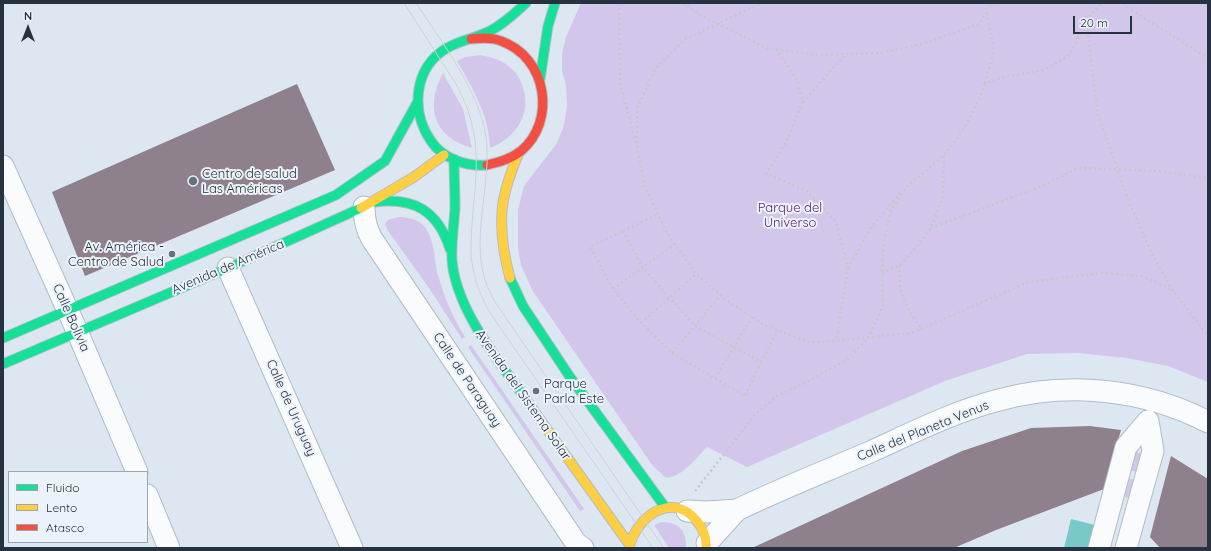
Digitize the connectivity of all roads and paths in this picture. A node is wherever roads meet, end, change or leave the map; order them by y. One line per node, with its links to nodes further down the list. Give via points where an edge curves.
1 (526, 3): 12 (main road, Avenida de América, via 485,34)
2 (555, 3): 16 (main road, Avenida de América, via 548,26)
3 (619, 3): 20 (path, via 620,83)
4 (683, 3): 11 (path)
5 (762, 3): 11 (path)
6 (995, 3): 9 (path, via 986,9)
7 (1102, 3): 10 (path)
8 (1124, 3): 15 (path)
9 (986, 12): 14 (path, via 979,24 922,44 879,54); 17 (path, via 994,50)
10 (1086, 20): 17 (path, via 1070,55 1044,70); 26 (path, via 1098,115)
11 (716, 24): 13 (path, via 767,48); 20 (path, via 685,39 654,69 637,109)
12 (471, 38): 16 (main road, Avenida de América, via 490,38 507,43 531,65); 19 (main road, Avenida de América, via 458,42 437,55 426,68 419,85)
13 (776, 49): 14 (path, via 818,55); 18 (path, via 797,80)
14 (846, 54): 18 (path)
15 (1208, 58)
16 (540, 78): 21 (main road, Avenida de América, via 544,92 542,122 533,139)
17 (985, 83): 22 (path, via 967,123)
18 (803, 102): 38 (path, via 786,142 766,174 807,191 836,222)
19 (417, 103): 23 (main road, Avenida de América, via 426,134); 45 (main road, Avenida de América, via 385,161 336,195)
20 (637, 148): 30 (path, via 645,188)
21 (520, 152): 24 (main road, Avenida de América, via 487,165); 65 (main road, via 504,193 503,206 503,252 511,282 523,306 570,377)
22 (944, 154): 28 (path); 31 (path, via 943,195)
23 (444, 155): 24 (main road, Avenida de América); 29 (main road, Avenida de América, via 414,177)
24 (454, 159): 34 (main road, Avenida del Sistema Solar)
25 (3, 166): 45 (street, Calle Bolivia)
26 (1117, 168): 27 (path); 31 (path, via 1078,168 1042,186); 42 (path, via 1151,252)
27 (1208, 178)
28 (908, 184): 38 (path, via 872,226); 39 (path, via 890,211 884,240)
29 (369, 204): 34 (main road, via 390,198 418,206 431,214 442,225 448,238); 36 (main road, Avenida de América); 72 (street, Calle de Paraguay, via 364,218 366,230 372,240 576,543)
30 (658, 214): 32 (path); 33 (path)
31 (931, 228): 35 (path)
32 (623, 231): 37 (path); 41 (path, via 590,247)
33 (676, 244): 37 (path); 40 (path)
34 (452, 259): 69 (main road, Avenida del Sistema Solar, via 464,306 476,327)
35 (900, 264): 39 (path); 49 (path, via 898,285 905,306)
36 (228, 268): 51 (main road, Avenida de América); 71 (street, Calle de Uruguay)
37 (643, 268): 41 (path); 44 (path)
38 (848, 268): 55 (path)
39 (882, 273): 54 (path, via 883,306)
40 (696, 274): 43 (path); 44 (path)
41 (613, 289): 47 (path)
42 (1173, 291): 49 (path, via 1140,276 1104,273 1028,282); 52 (path)
43 (721, 295): 46 (path); 48 (path)
44 (669, 298): 47 (path); 48 (path)
45 (68, 310): 51 (street, Calle Bolivia); 53 (main road, Avenida de América)
46 (752, 317): 50 (path); 56 (path)
47 (641, 323): 57 (path)
48 (695, 326): 56 (path); 57 (path)
49 (921, 328): 54 (path, via 911,333)
50 (778, 330): 55 (path, via 810,342); 58 (path)
51 (77, 331): 59 (main road, Avenida de América); 62 (street, Calle Bolivia)
52 (1208, 336)
53 (3, 338)
54 (868, 338): 55 (path); 63 (path, via 848,359 777,396 755,415)
55 (836, 341)
56 (734, 348): 58 (path); 60 (path)
57 (672, 353): 60 (path)
58 (761, 362): 60 (path, via 745,396)
59 (3, 364)
60 (715, 378)
61 (1208, 422): 66 (street, Calle del Planeta Venus, via 1185,410 1154,400 1111,391 1068,389 1030,393 998,400 953,415)
62 (137, 471)
63 (695, 492)
64 (148, 497): 70 (street)
65 (665, 507): 67 (main road); 69 (main road, via 645,519 633,534)
66 (737, 510): 67 (street, Calle del Planeta Venus); 68 (street, Calle del Planeta Venus)
67 (687, 511): 68 (main road, via 704,530)
68 (706, 545)
69 (629, 546)
70 (169, 548)
71 (352, 548)
72 (583, 548)
73 (1099, 548): 74 (street, via 1126,447 1148,421 1153,450)
74 (1126, 548)

